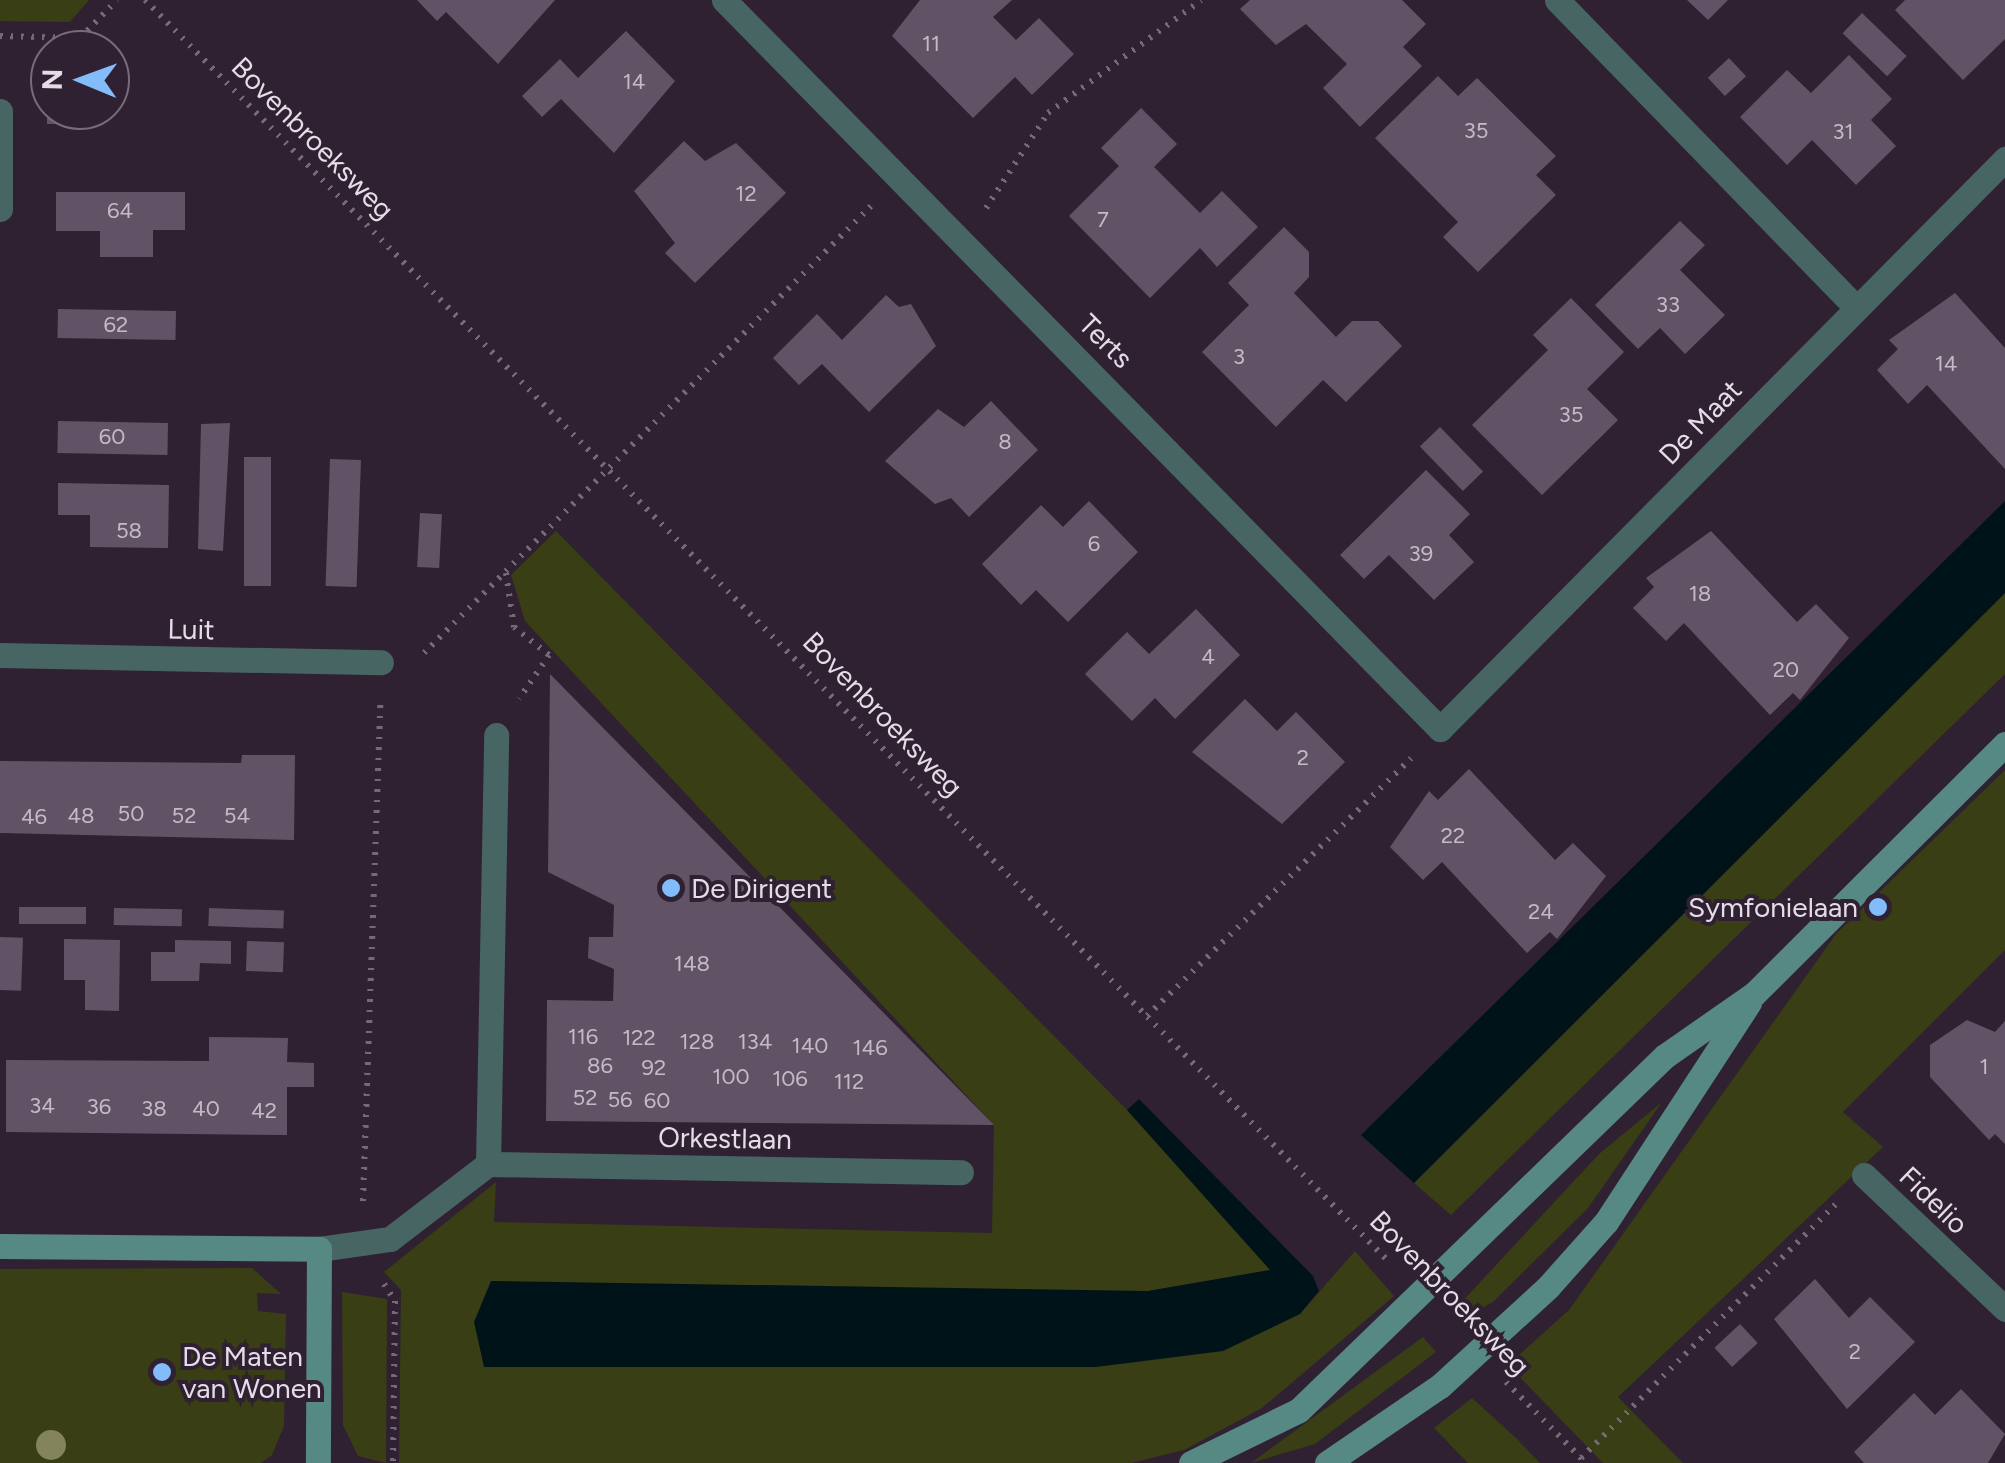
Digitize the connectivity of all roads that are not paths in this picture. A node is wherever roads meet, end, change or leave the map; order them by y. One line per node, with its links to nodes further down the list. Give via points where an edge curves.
1 (724, 0): 9 (street, Terts)
2 (1557, 0): 6 (street)
3 (0, 111): 5 (street)
4 (2005, 160): 6 (street, De Maat)
5 (0, 209)
6 (1855, 306): 9 (street, De Maat)
7 (0, 655): 8 (street, Luit)
8 (381, 662)
9 (1440, 729)
10 (496, 735): 13 (street)
11 (2005, 744): 12 (street)
12 (1754, 994): 20 (street, via 1665,1056 1424,1298 1298,1410); 21 (street, via 1606,1222 1479,1354)
13 (488, 1164): 14 (street, Orkestlaan); 17 (street, via 390,1239)
14 (962, 1172)
15 (1864, 1176): 18 (street, Fidelio)
16 (0, 1246): 17 (street)
17 (318, 1249): 19 (street)
18 (2005, 1309)
19 (318, 1463)
20 (1191, 1463)
21 (1327, 1463)

